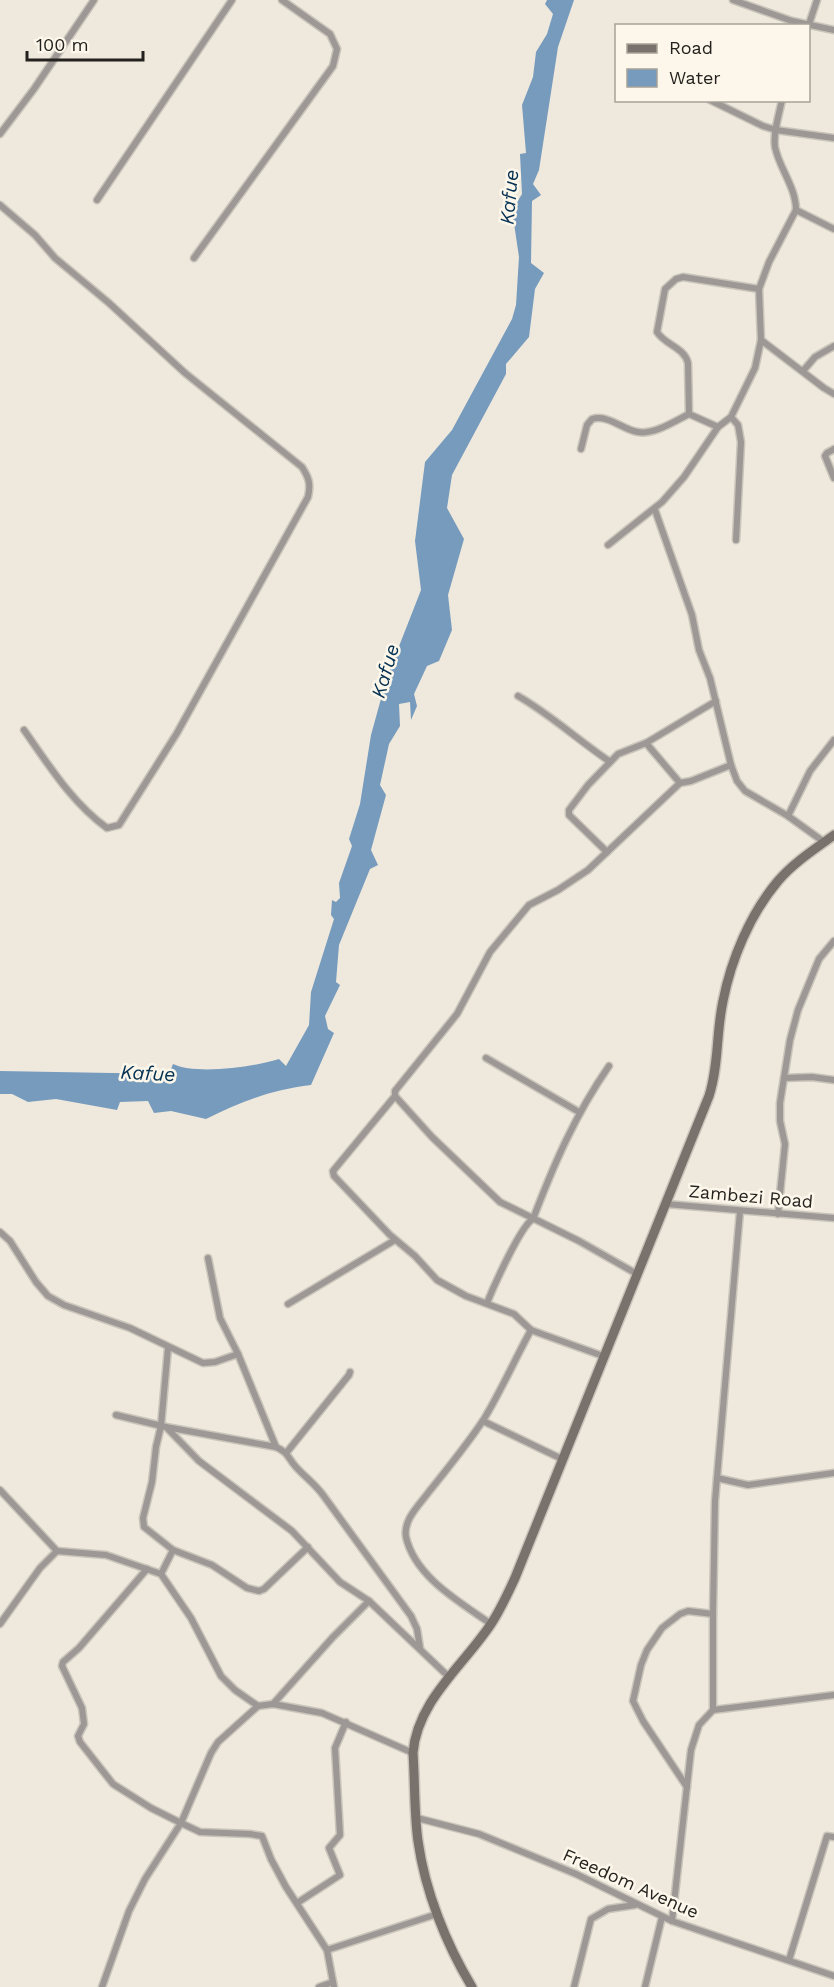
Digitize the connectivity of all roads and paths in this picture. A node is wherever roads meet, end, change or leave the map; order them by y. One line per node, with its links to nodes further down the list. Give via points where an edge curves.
1 (94, 0): 13 (street)
2 (232, 0): 15 (street)
3 (282, 0): 19 (street, via 330,34 337,49 333,66)
4 (733, 0): 6 (street)
5 (817, 0): 7 (street)
6 (803, 24)
7 (810, 24)
8 (810, 26): 9 (street)
9 (834, 30)
10 (714, 102): 12 (street)
11 (782, 102): 12 (street)
12 (776, 130): 14 (street); 17 (street, via 776,150)
13 (0, 134)
14 (834, 138)
15 (97, 200)
16 (0, 205): 36 (street, via 185,373 302,467 311,486 177,733 119,825 107,828 96,820 59,780)
17 (796, 210): 18 (street); 20 (street)
18 (834, 229)
19 (194, 258)
20 (759, 290): 21 (street); 25 (street, via 683,277 664,289 657,332 686,356)
21 (761, 340): 23 (street); 26 (street, via 754,368)
22 (834, 346): 23 (street, via 815,357)
23 (803, 371): 24 (street)
24 (834, 394)
25 (689, 414): 27 (street); 28 (street, via 639,432 604,419 592,419)
26 (731, 417): 27 (street); 32 (street, via 738,425 741,442)
27 (718, 428): 31 (street)
28 (581, 449)
29 (834, 449): 30 (street, via 825,456)
30 (834, 478)
31 (655, 510): 33 (street); 35 (street, via 692,615)
32 (736, 540)
33 (608, 545)
34 (518, 696): 39 (street, via 545,711)
35 (716, 701): 38 (street); 40 (street)
36 (24, 730)
37 (834, 740): 42 (street, via 810,771)
38 (646, 743): 39 (street); 41 (street)
39 (609, 761): 45 (street, via 568,812)
40 (731, 765): 41 (street); 42 (street, via 746,791)
41 (680, 783): 45 (street)
42 (788, 816): 44 (street)
43 (834, 835): 44 (street)
44 (824, 842): 53 (street, via 778,880 742,944 723,1001 712,1086)
45 (607, 852): 51 (street, via 581,875 529,905 508,929 485,960 457,1014)
46 (834, 941): 49 (street, via 819,959 798,1010)
47 (486, 1058): 52 (street)
48 (609, 1066): 52 (street)
49 (784, 1077): 50 (street); 55 (street, via 780,1112 785,1144)
50 (834, 1080)
51 (394, 1096): 57 (street, via 494,1197); 59 (street, via 333,1174)
52 (579, 1112): 57 (street)
53 (666, 1204): 54 (street, Zambezi Road); 61 (street)
54 (740, 1211): 55 (street, Zambezi Road); 76 (street)
55 (778, 1214): 56 (street, Zambezi Road)
56 (834, 1218)
57 (533, 1219): 61 (street); 62 (street, via 523,1229)
58 (0, 1232): 65 (street, via 48,1296 130,1328)
59 (395, 1240): 62 (street, via 437,1280); 63 (street)
60 (208, 1258): 66 (street, via 220,1318)
61 (637, 1274): 67 (street)
62 (487, 1303): 64 (street, via 514,1314)
63 (288, 1304)
64 (531, 1330): 67 (street); 70 (street)
65 (168, 1348): 66 (street, via 207,1364); 71 (street)
66 (238, 1354): 72 (street)
67 (603, 1356): 74 (street)
68 (350, 1372): 73 (street)
69 (116, 1415): 71 (street)
70 (483, 1421): 74 (street); 86 (street, via 417,1508 406,1530 409,1545 428,1576)
71 (163, 1427): 72 (street); 78 (street, via 199,1461 279,1520); 79 (street, via 142,1522 148,1532)
72 (276, 1447): 73 (street)
73 (287, 1452): 87 (street, via 405,1606 417,1629)
74 (562, 1459): 86 (street, via 515,1578)
75 (834, 1473): 76 (street, via 748,1485)
76 (717, 1478): 84 (street)
77 (0, 1490): 80 (street)
78 (308, 1547): 79 (street, via 259,1591); 83 (street, via 340,1582)
79 (173, 1550): 82 (street)
80 (57, 1551): 81 (street, via 106,1555); 85 (street)
81 (147, 1569): 82 (street); 97 (street, via 62,1666 82,1708 84,1724 78,1736 92,1758 118,1787)
82 (161, 1574): 91 (street, via 191,1618 222,1676)
83 (369, 1601): 87 (street); 90 (street)
84 (713, 1614): 92 (street); 95 (street, via 688,1611 662,1628 641,1665 633,1701)
85 (0, 1624)
86 (491, 1624): 88 (street)
87 (420, 1648): 88 (street)
88 (450, 1678): 94 (street, via 423,1715)
89 (834, 1695): 92 (street)
90 (273, 1704): 91 (street); 93 (street)
91 (258, 1706): 97 (street, via 215,1748)
92 (713, 1710): 95 (street, via 694,1736)
93 (346, 1722): 94 (street); 99 (street, via 335,1748 340,1835 329,1848 340,1875)
94 (413, 1753): 96 (street)
95 (687, 1788): 103 (street)
96 (417, 1818): 100 (street, Freedom Avenue, via 479,1834 576,1874); 101 (street, via 418,1841)
97 (181, 1823): 99 (street, via 200,1832 262,1836); 108 (street, via 129,1911)
98 (834, 1837): 105 (street, via 827,1836)
99 (297, 1903): 104 (street)
100 (636, 1905): 102 (street, Freedom Avenue); 111 (street, via 608,1910 591,1919)
101 (437, 1914): 104 (street); 110 (street)
102 (662, 1917): 103 (street, Freedom Avenue); 112 (street)
103 (672, 1921): 105 (street, Freedom Avenue)
104 (327, 1950): 107 (street)
105 (789, 1960): 106 (street, Freedom Avenue)
106 (834, 1976)
107 (333, 1984): 109 (street)
108 (102, 1987)
109 (319, 1987)
110 (472, 1987)
111 (574, 1987)
112 (645, 1987)

